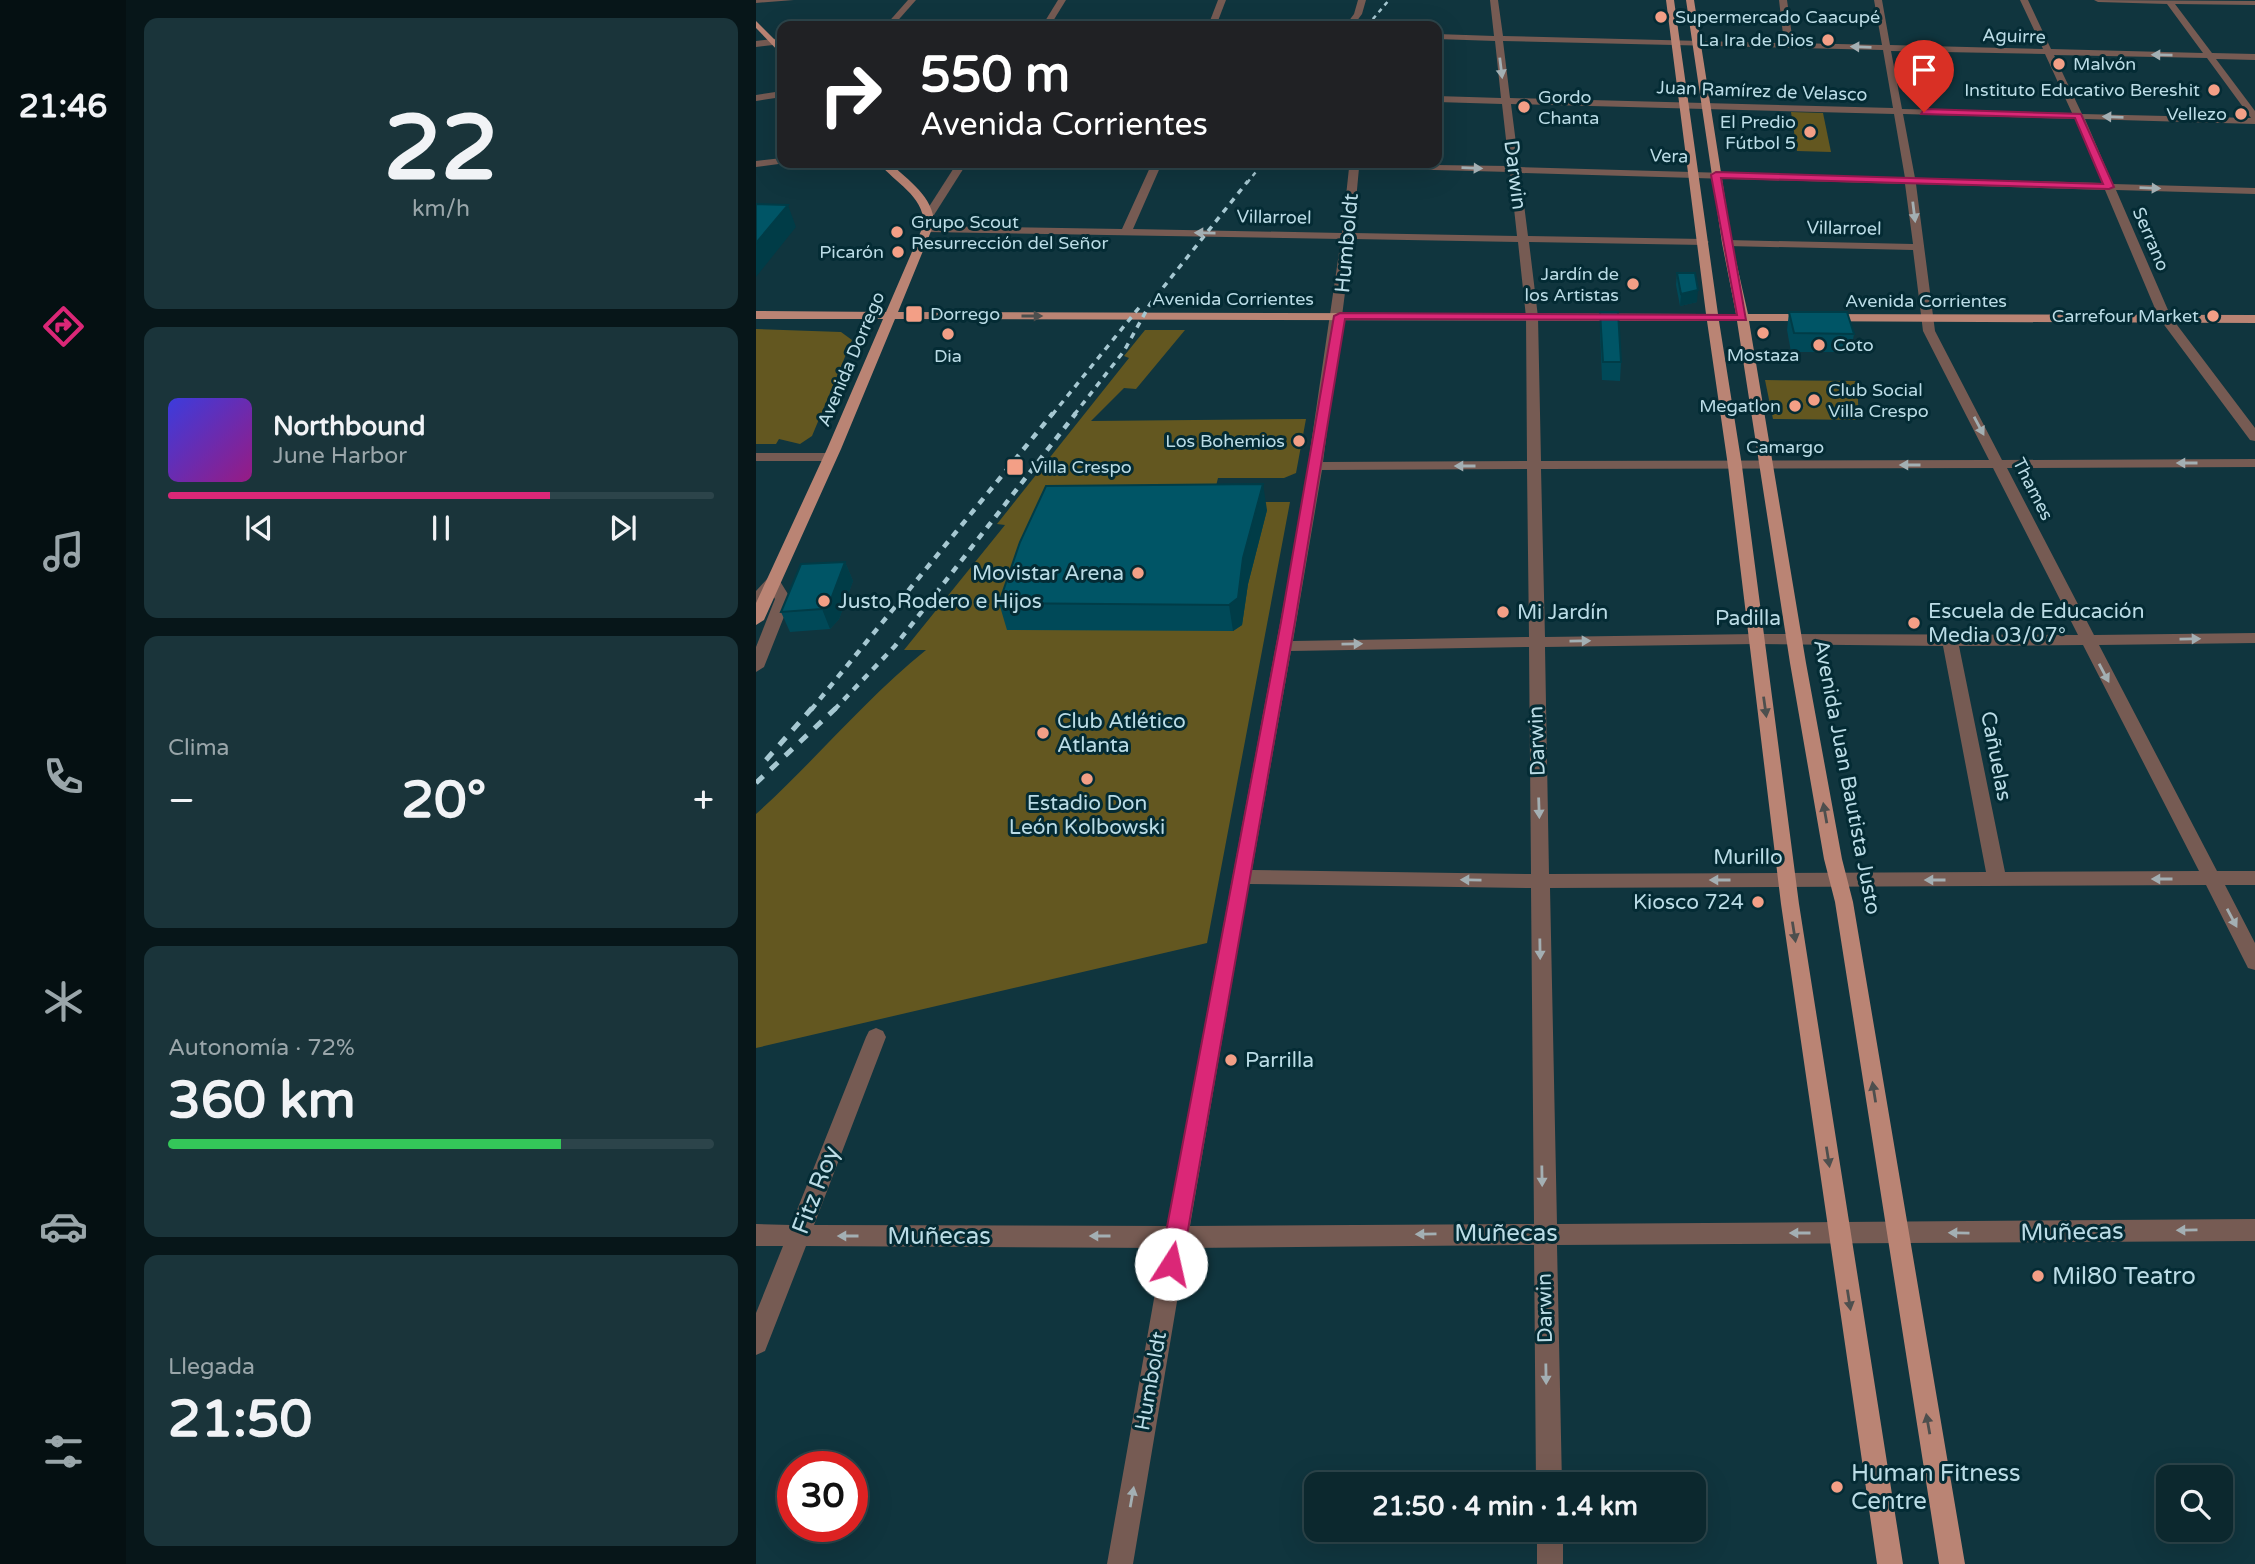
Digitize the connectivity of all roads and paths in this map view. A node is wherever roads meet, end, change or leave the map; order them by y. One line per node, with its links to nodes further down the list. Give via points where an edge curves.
1 (789, 0): 13 (street)
2 (912, 0): 16 (street)
3 (1062, 0): 17 (street)
4 (1222, 0): 18 (street)
5 (1362, 0): 19 (street)
6 (1494, 0): 22 (street, Darwin)
7 (1670, 0): 25 (main road)
8 (1690, 0): 26 (main road, Avenida Juan Bautista Justo)
9 (1783, 0): 28 (street)
10 (1878, 0): 29 (street, Thames)
11 (2024, 0): 30 (street, Serrano)
12 (2098, 0): 14 (street)
13 (756, 1)
14 (2169, 1): 15 (street); 31 (street)
15 (2255, 4)
16 (893, 21)
17 (1049, 21)
18 (1214, 21)
19 (1353, 21)
20 (756, 23): 23 (main road)
21 (1442, 37): 22 (street, Aguirre)
22 (1497, 38): 25 (street, Aguirre); 36 (street, Darwin, one-way to 36)
23 (777, 41)
24 (777, 42): 27 (street)
25 (1675, 43): 26 (street, Aguirre); 37 (main road)
26 (1696, 43): 28 (street, Aguirre); 38 (main road, Avenida Juan Bautista Justo)
27 (756, 44)
28 (1789, 45): 29 (street, Aguirre, one-way to 28)
29 (1888, 48): 30 (street, Aguirre); 39 (street, Thames)
30 (2049, 52): 31 (street, Aguirre, one-way to 30); 40 (street, Serrano)
31 (2211, 56): 32 (street, Aguirre); 41 (street)
32 (2255, 57)
33 (777, 95): 34 (street)
34 (756, 98)
35 (1442, 99): 36 (street, Juan Ramírez de Velasco)
36 (1505, 100): 37 (street, Juan Ramírez de Velasco); 49 (street, Darwin)
37 (1686, 104): 38 (street, Juan Ramírez de Velasco); 50 (main road)
38 (1706, 105): 39 (street, Juan Ramírez de Velasco); 51 (main road, Avenida Juan Bautista Justo)
39 (1899, 111): 40 (street, Juan Ramírez de Velasco); 52 (street, Thames)
40 (2078, 116): 41 (street, Juan Ramírez de Velasco, one-way to 40); 53 (street, Serrano)
41 (2255, 119)
42 (777, 162): 43 (street)
43 (756, 164)
44 (1442, 167): 49 (street, Vera, one-way to 49)
45 (889, 168): 55 (main road)
46 (959, 168): 55 (street)
47 (1155, 168): 57 (street)
48 (1354, 168): 58 (street, Humboldt)
49 (1514, 169): 50 (street, Vera); 59 (street, Darwin)
50 (1693, 175): 51 (street, Vera); 60 (main road)
51 (1716, 175): 52 (street, Vera); 61 (main road, Avenida Juan Bautista Justo)
52 (1910, 180): 53 (street, Vera); 62 (street, Thames, one-way to 62)
53 (2109, 187): 54 (street, Vera, one-way to 54); 70 (street, Serrano)
54 (2255, 191)
55 (930, 213): 56 (main road, Avenida Dorrego)
56 (927, 229): 57 (street, Villarroel); 64 (main road, Avenida Dorrego)
57 (1126, 232): 58 (street, Villarroel, one-way to 57)
58 (1347, 236): 59 (street, Villarroel); 65 (street, Humboldt)
59 (1523, 239): 60 (street, Villarroel); 66 (street, Darwin)
60 (1704, 242): 67 (main road)
61 (1727, 243): 62 (street, Villarroel); 68 (main road, Avenida Juan Bautista Justo)
62 (1918, 247): 69 (street, Thames)
63 (756, 315): 64 (main road, Avenida Corrientes)
64 (890, 316): 65 (main road, Avenida Corrientes, one-way to 65); 74 (main road, Avenida Dorrego)
65 (1340, 316): 66 (main road, Avenida Corrientes); 77 (street, Humboldt)
66 (1532, 317): 67 (main road, Avenida Corrientes); 78 (street, Darwin)
67 (1712, 317): 68 (main road, Avenida Corrientes); 79 (main road)
68 (1743, 318): 69 (main road, Avenida Corrientes); 80 (main road, Avenida Juan Bautista Justo)
69 (1927, 318): 70 (main road, Avenida Corrientes); 76 (street, Thames, one-way to 76, via 1929,331)
70 (2165, 318): 71 (main road, Avenida Corrientes); 72 (street, Serrano)
71 (2255, 319)
72 (2255, 437)
73 (756, 457): 74 (street)
74 (830, 457): 81 (main road, Avenida Dorrego)
75 (2255, 463): 76 (street, Camargo, one-way to 76)
76 (1999, 465): 80 (street, Camargo, one-way to 80); 87 (street, Thames)
77 (1316, 466): 78 (street, Camargo, one-way to 77); 90 (street, Humboldt)
78 (1533, 466): 79 (street, Camargo); 89 (street, Darwin)
79 (1735, 466): 80 (street, Camargo); 85 (main road)
80 (1766, 466): 86 (main road, Avenida Juan Bautista Justo)
81 (773, 581): 82 (street, Avenida Dorrego); 83 (main road, Avenida Dorrego); 91 (street, via 783,599)
82 (756, 600)
83 (756, 620)
84 (2255, 638): 87 (street, Padilla, one-way to 84)
85 (1756, 639): 86 (street, Padilla); 89 (street, Padilla, one-way to 85); 95 (main road, one-way to 95)
86 (1794, 639): 88 (street, Padilla); 96 (main road, Avenida Juan Bautista Justo, one-way to 86)
87 (2087, 640): 88 (street, Padilla); 94 (street, Thames, one-way to 94)
88 (1950, 641): 98 (street, Cañuelas)
89 (1538, 642): 90 (street, Padilla, one-way to 89); 97 (street, Darwin, one-way to 97)
90 (1284, 646): 92 (street, Humboldt)
91 (756, 667)
92 (1241, 877): 97 (street, Murillo, one-way to 92); 107 (street, Humboldt)
93 (2255, 878): 94 (street, Murillo)
94 (2211, 879): 98 (street, Murillo, one-way to 98); 99 (street, Thames, one-way to 99)
95 (1787, 880): 96 (street, Murillo); 97 (street, Murillo, one-way to 97); 104 (main road, one-way to 104)
96 (1840, 880): 98 (street, Murillo, one-way to 96); 102 (main road, Avenida Juan Bautista Justo, one-way to 96)
97 (1539, 881): 103 (street, Darwin, one-way to 103)
98 (1997, 881)
99 (2255, 962)
100 (876, 1037): 106 (street, Fitz Roy)
101 (2255, 1230): 102 (street, Muñecas, one-way to 102)
102 (1896, 1232): 104 (street, Muñecas); 114 (main road, Avenida Juan Bautista Justo, one-way to 102)
103 (1543, 1233): 104 (street, Muñecas, one-way to 103); 107 (street, Muñecas, one-way to 107); 109 (street, Darwin, one-way to 109)
104 (1839, 1233): 113 (main road, one-way to 113)
105 (756, 1235): 106 (street, Muñecas)
106 (798, 1235): 107 (street, Muñecas, one-way to 106); 108 (street, Fitz Roy)
107 (1176, 1237): 111 (street, Humboldt, one-way to 107)
108 (756, 1343)
109 (1549, 1472)
110 (1550, 1542): 112 (street)
111 (1120, 1564)
112 (1550, 1564)
113 (1890, 1564)
114 (1952, 1564)

